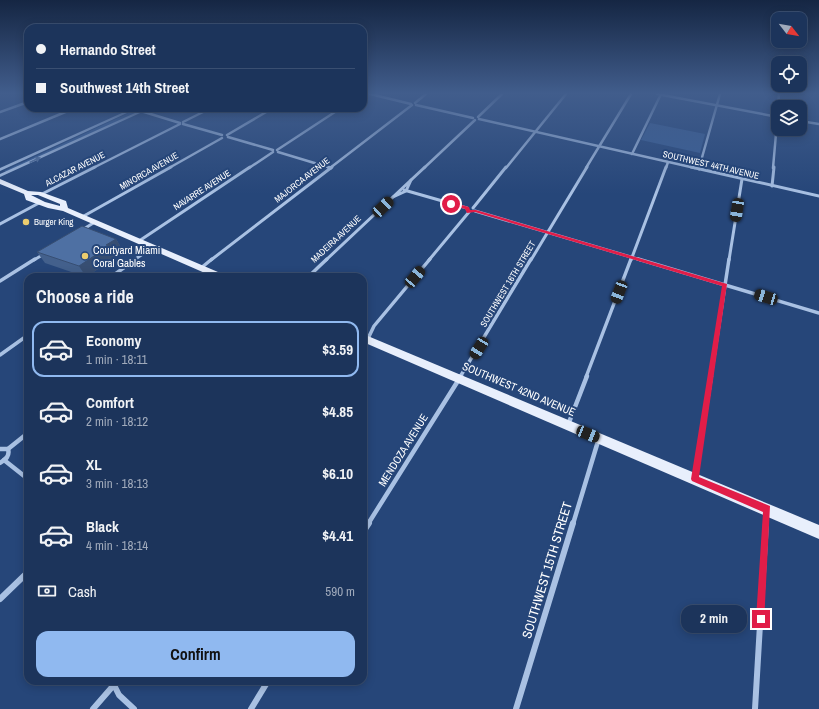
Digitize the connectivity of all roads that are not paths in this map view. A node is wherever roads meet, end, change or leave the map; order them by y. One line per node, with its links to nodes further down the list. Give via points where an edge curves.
1 (29, 127): 19 (street)
2 (93, 127): 27 (street)
3 (107, 127): 28 (street, one-way to 3)
4 (174, 127): 36 (street, ALCAZAR AVENUE)
5 (195, 127): 16 (street)
6 (242, 127): 17 (street)
7 (313, 127): 21 (street)
8 (383, 127): 25 (street, MAJORCA AVENUE)
9 (466, 127): 30 (street, MADEIRA AVENUE)
10 (514, 127): 15 (street, SOUTHWEST 44TH AVENUE)
11 (539, 127): 15 (street)
12 (612, 127): 20 (street, SOUTHWEST 16TH STREET)
13 (645, 127): 23 (street)
14 (711, 127): 26 (street)
15 (535, 132): 20 (street, SOUTHWEST 44TH AVENUE); 41 (street)
16 (222, 136): 17 (street, MINORCA AVENUE); 43 (street, MINORCA AVENUE)
17 (227, 136): 22 (street)
18 (776, 136): 32 (street)
19 (0, 139)
20 (600, 147): 23 (street, SOUTHWEST 44TH AVENUE); 46 (street, SOUTHWEST 16TH STREET)
21 (277, 151): 22 (street); 25 (street)
22 (273, 152): 48 (street, NAVARRE AVENUE)
23 (632, 154): 24 (street, SOUTHWEST 44TH AVENUE)
24 (668, 162): 26 (street, SOUTHWEST 44TH AVENUE); 51 (street)
25 (331, 168): 52 (street, MAJORCA AVENUE)
26 (699, 169): 29 (street, SOUTHWEST 44TH AVENUE)
27 (0, 170)
28 (0, 176)
29 (742, 179): 32 (street, SOUTHWEST 44TH AVENUE); 57 (street)
30 (411, 180): 33 (street, MADEIRA AVENUE); 34 (street, MADEIRA AVENUE)
31 (0, 181): 35 (main road)
32 (772, 186): 37 (street, SOUTHWEST 44TH AVENUE)
33 (402, 189): 34 (street); 38 (street, MADEIRA AVENUE)
34 (406, 190): 38 (street, MADEIRA AVENUE); 42 (street)
35 (27, 193): 36 (main road); 39 (main road, via 29,198)
36 (42, 194): 40 (main road)
37 (819, 196)
38 (393, 197): 55 (street, MADEIRA AVENUE)
39 (39, 202): 40 (main road, via 53,208); 45 (street, ALCAZAR AVENUE)
40 (64, 206): 43 (main road)
41 (474, 209): 42 (street); 46 (street)
42 (468, 210): 60 (street, via 374,326)
43 (82, 217): 44 (main road)
44 (95, 222): 47 (street); 48 (main road)
45 (0, 224)
46 (548, 233): 51 (street); 63 (street, SOUTHWEST 16TH STREET)
47 (77, 234)
48 (139, 241): 49 (main road)
49 (153, 247): 52 (main road); 53 (street)
50 (47, 252): 56 (street)
51 (632, 257): 57 (street); 64 (street)
52 (201, 268): 54 (main road)
53 (117, 273)
54 (212, 273)
55 (312, 273)
56 (0, 281)
57 (725, 285): 58 (street); 71 (street)
58 (819, 313)
59 (24, 338): 62 (street)
60 (367, 338)
61 (367, 343): 63 (main road, SOUTHWEST 42ND AVENUE)
62 (0, 355)
63 (459, 379): 64 (main road, SOUTHWEST 42ND AVENUE); 73 (street, MENDOZA AVENUE)
64 (568, 425): 66 (main road, SOUTHWEST 42ND AVENUE)
65 (24, 436): 68 (street)
66 (599, 438): 71 (main road, SOUTHWEST 42ND AVENUE); 83 (street, SOUTHWEST 15TH STREET)
67 (0, 449): 68 (street)
68 (8, 449): 69 (street, via 9,453)
69 (2, 462): 70 (street)
70 (24, 476)
71 (695, 479): 72 (main road, SOUTHWEST 42ND AVENUE)
72 (767, 509): 74 (main road, SOUTHWEST 42ND AVENUE); 84 (street)
73 (367, 526)
74 (819, 532)
75 (24, 576): 76 (street)
76 (0, 599)
77 (111, 685): 80 (street)
78 (113, 685): 81 (street, via 119,695)
79 (266, 685): 82 (street)
80 (93, 709)
81 (134, 709)
82 (251, 709)
83 (516, 709)
84 (755, 709)

